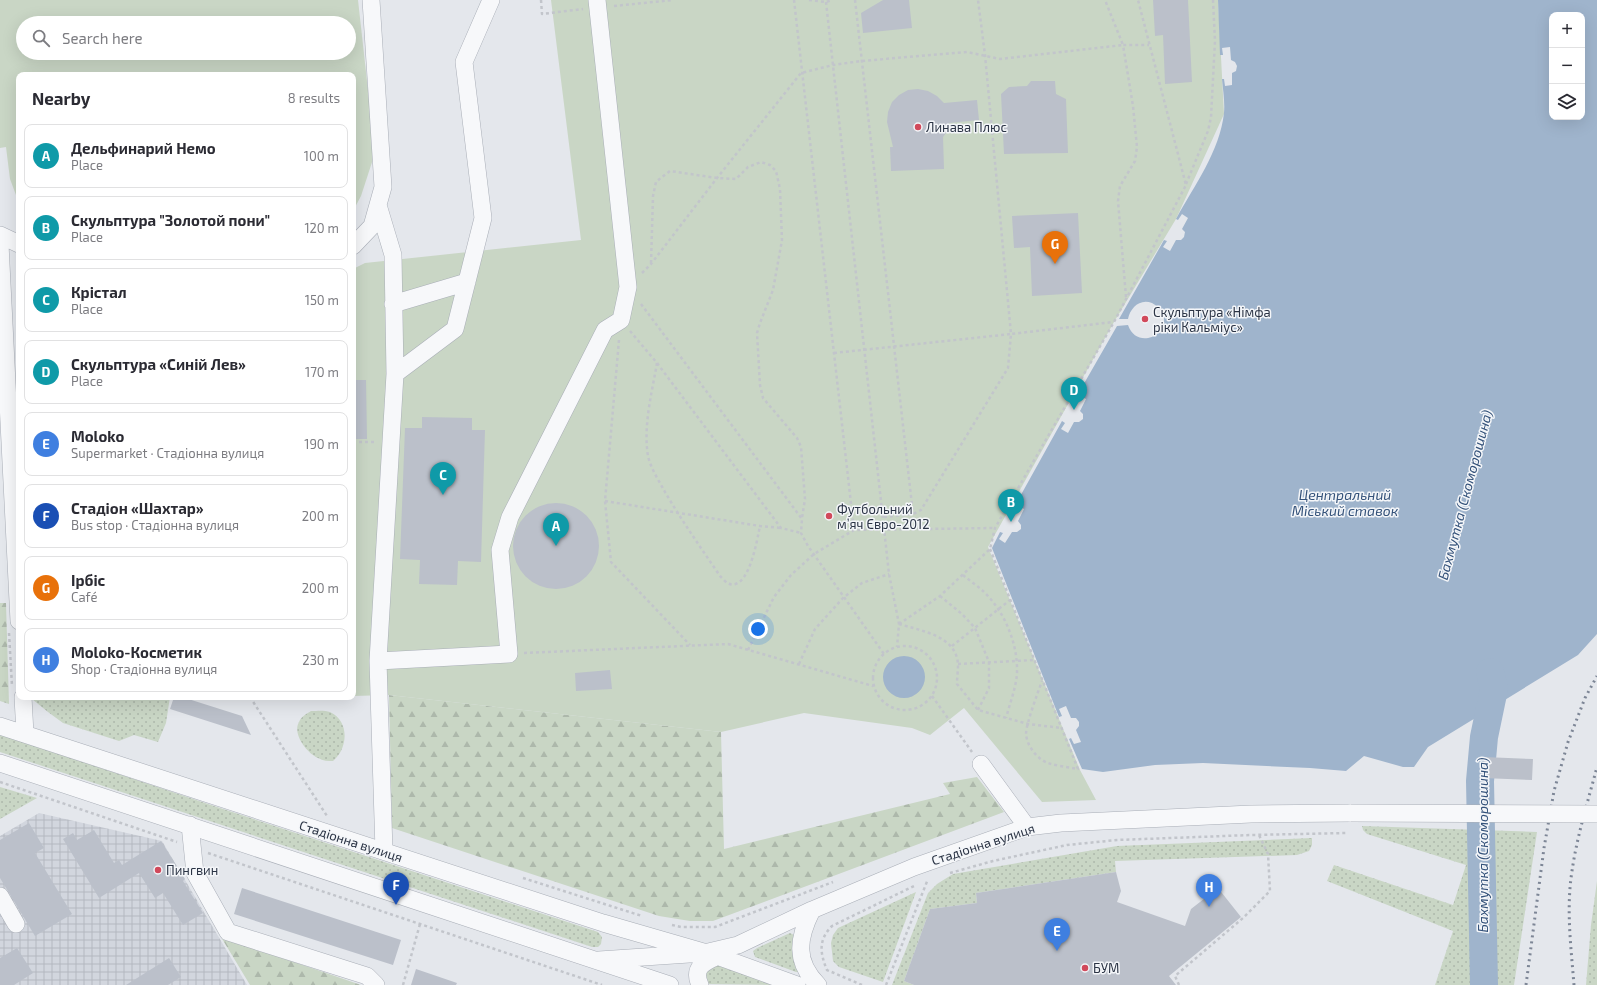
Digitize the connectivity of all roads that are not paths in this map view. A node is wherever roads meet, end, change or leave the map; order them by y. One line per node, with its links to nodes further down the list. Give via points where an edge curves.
1 (371, 0): 4 (street, via 383,187)
2 (491, 0): 9 (street, via 464,62 483,218)
3 (597, 0): 13 (street, via 628,287 621,320 605,330 510,517 500,550 509,654)
4 (378, 205): 7 (street, via 372,226); 10 (street, via 392,255)
5 (0, 235): 6 (street)
6 (16, 243)
7 (356, 243)
8 (0, 244): 12 (street)
9 (467, 282): 10 (street); 11 (street, via 455,329)
10 (393, 304): 11 (street)
11 (395, 374): 13 (street)
12 (16, 561)
13 (378, 661): 22 (street)
14 (23, 700): 16 (street)
15 (0, 726): 16 (street, Стадіонна вулиця)
16 (25, 734): 22 (street, Стадіонна вулиця)
17 (0, 763): 20 (street)
18 (981, 764): 21 (street)
19 (1597, 814): 21 (street, Стадіонна вулиця, bridge, via 1251,814 1061,822)
20 (190, 825): 27 (street); 28 (street, via 195,873 228,932 367,976)
21 (1027, 827): 24 (street, Стадіонна вулиця, via 914,867)
22 (384, 851): 26 (street, Стадіонна вулиця, via 603,923)
23 (0, 896): 25 (street)
24 (812, 910): 26 (street, Стадіонна вулиця, via 738,945); 32 (street, via 802,933 801,955 804,967)
25 (16, 924)
26 (710, 954): 27 (street); 30 (street, Стадіонна вулиця, via 699,968); 31 (street, Стадіонна вулиця)
27 (599, 960): 29 (street)
28 (376, 985)
29 (670, 985)
30 (700, 985)
31 (797, 985)
32 (818, 985)

